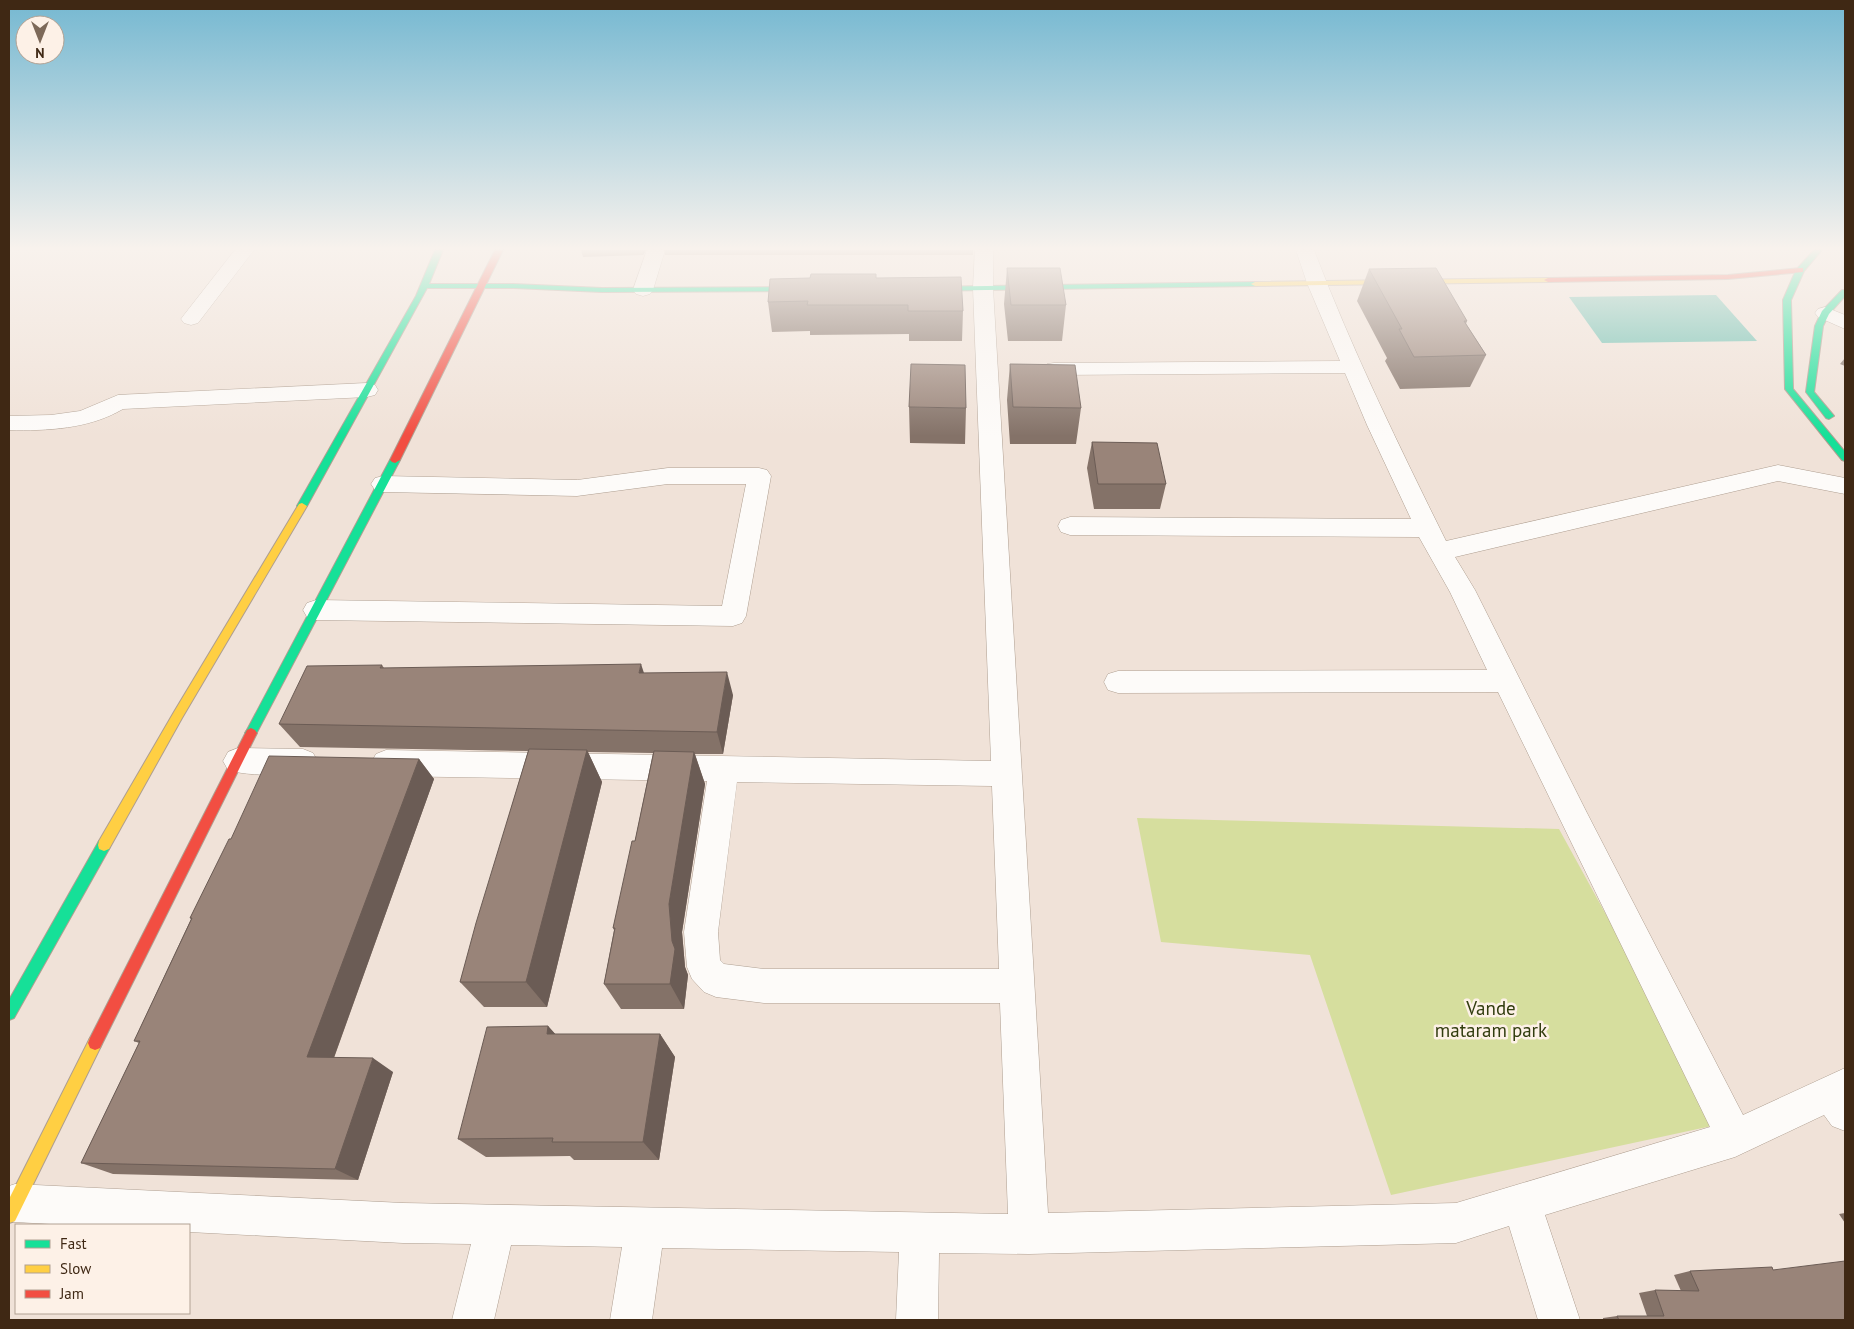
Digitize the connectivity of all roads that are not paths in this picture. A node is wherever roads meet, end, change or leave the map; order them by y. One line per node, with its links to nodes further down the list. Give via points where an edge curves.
1 (196, 312): 8 (street)
2 (415, 312): 12 (main road)
3 (465, 312): 16 (main road)
4 (984, 312): 27 (street)
5 (1329, 312): 11 (street)
6 (1788, 312): 15 (main road, via 1789,389)
7 (1820, 312): 9 (street); 14 (main road, via 1810,392)
8 (191, 319)
9 (1845, 323)
10 (1054, 368): 11 (street)
11 (1353, 368): 19 (street)
12 (367, 390): 13 (street, via 118,402 105,411 65,420); 29 (main road)
13 (9, 423)
14 (1839, 428)
15 (1845, 458)
16 (383, 484): 20 (main road); 20 (street, via 577,488 668,476 759,476 734,616)
17 (1845, 486): 19 (street, via 1778,473)
18 (1070, 526): 19 (street)
19 (1433, 540): 21 (street, via 1462,590)
20 (316, 610): 23 (main road)
21 (1506, 680): 22 (street); 31 (street)
22 (1118, 682)
23 (238, 761): 24 (street); 33 (main road)
24 (327, 762)
25 (357, 763): 26 (street)
26 (724, 769): 27 (street); 28 (street, via 701,932 704,967 716,980 764,986)
27 (1007, 774): 28 (street)
28 (1017, 986): 37 (street)
29 (9, 1013)
30 (1840, 1097): 31 (street)
31 (1735, 1138): 32 (street)
32 (1521, 1203): 37 (street, via 1456,1222); 41 (street)
33 (12, 1209): 34 (street)
34 (496, 1225): 35 (street); 38 (street)
35 (645, 1228): 36 (street); 39 (street)
36 (920, 1233): 37 (street); 40 (street)
37 (1030, 1234)
38 (473, 1320)
39 (631, 1320)
40 (917, 1320)
41 (1559, 1320)

